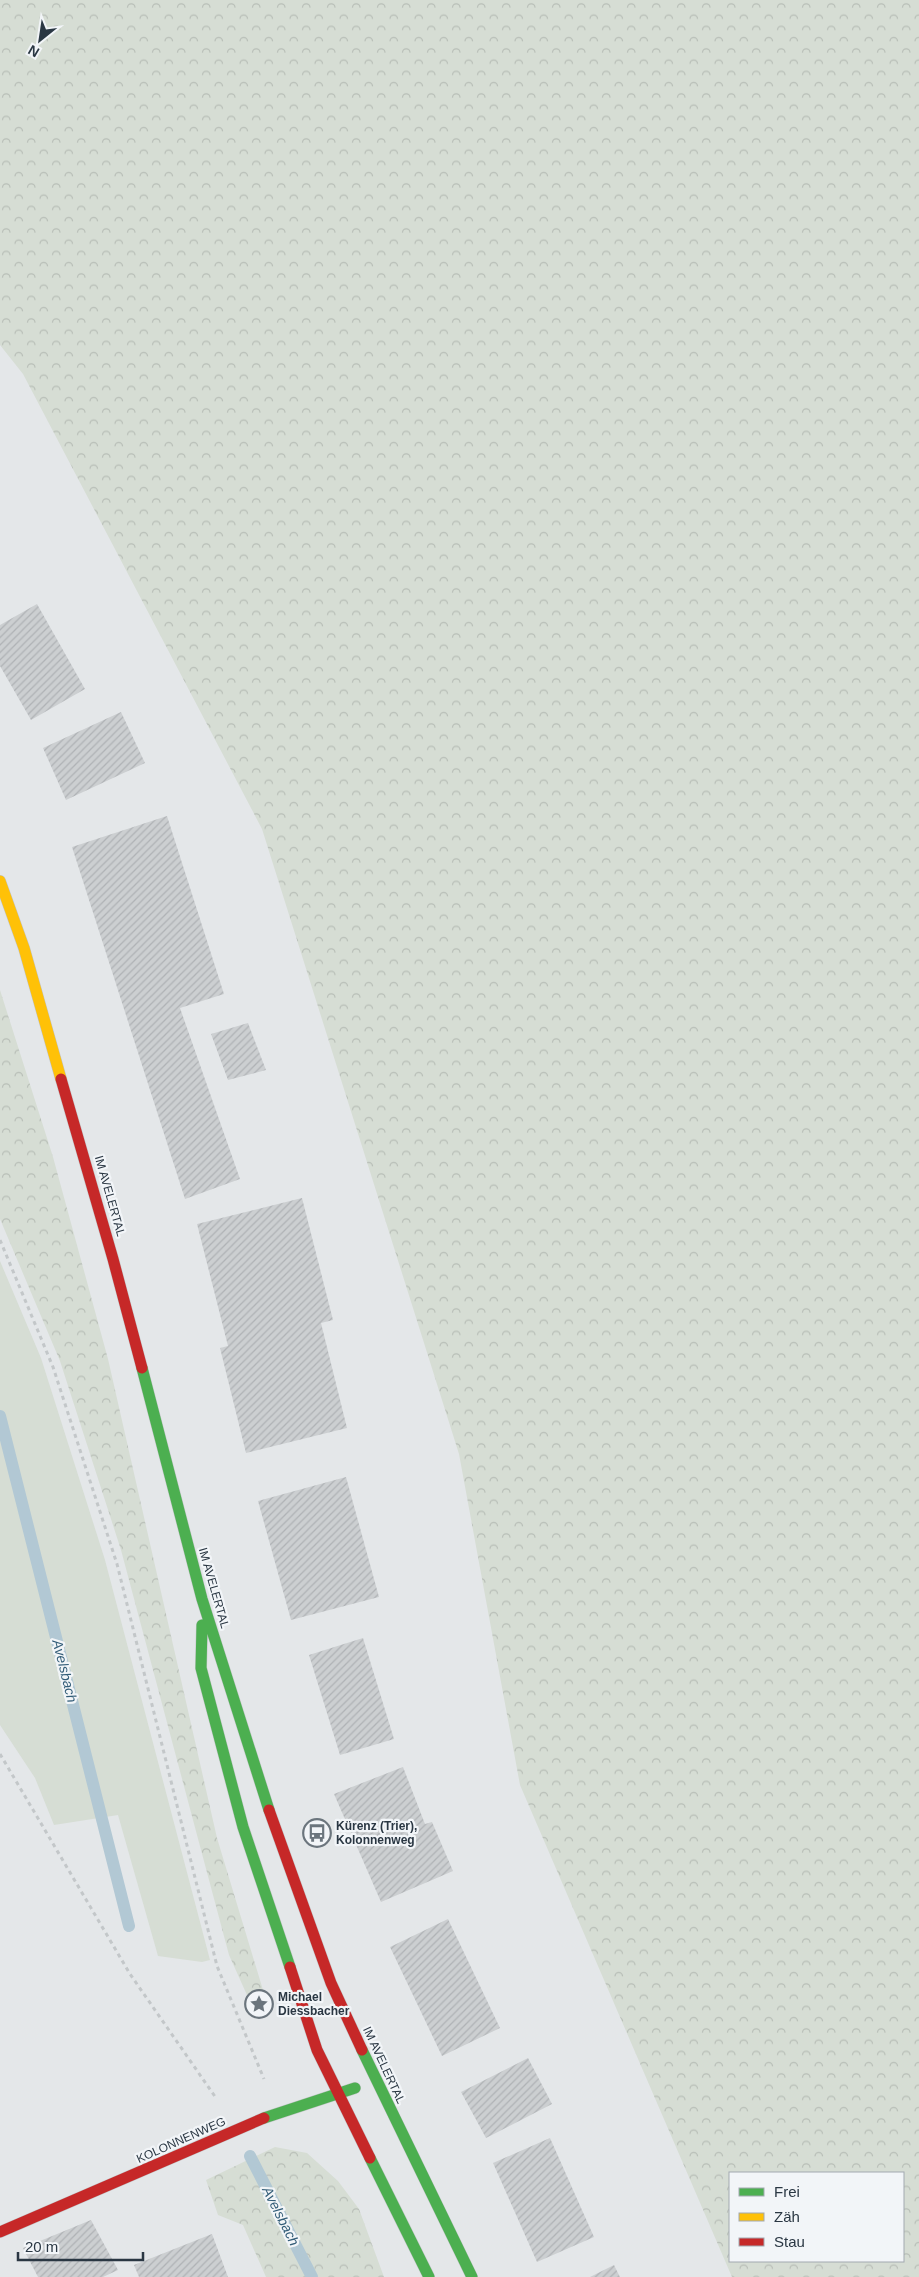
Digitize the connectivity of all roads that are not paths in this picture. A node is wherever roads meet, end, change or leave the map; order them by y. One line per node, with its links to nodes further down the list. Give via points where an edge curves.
1 (0, 881): 2 (main road, IM AVELERTAL, via 24,948 110,1249)
2 (202, 1599): 3 (main road, IM AVELERTAL, via 282,1850 331,1983); 4 (main road, via 202,1668 243,1827 317,2050)
3 (376, 2081): 4 (main road, KOLONNENWEG); 7 (main road, IM AVELERTAL)
4 (338, 2094): 5 (main road, KOLONNENWEG, via 277,2112); 6 (main road)
5 (0, 2232)
6 (429, 2277)
7 (472, 2277)

